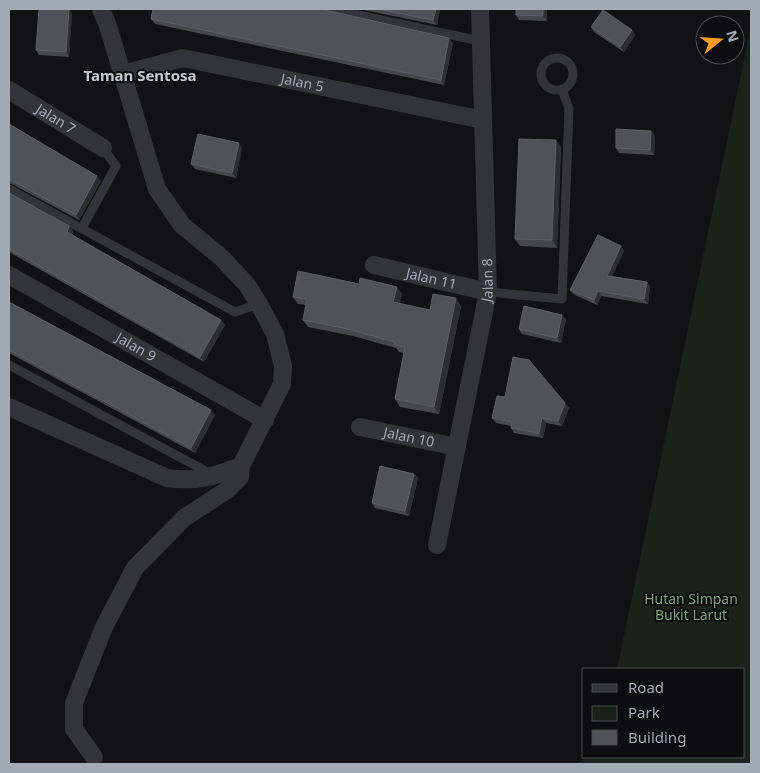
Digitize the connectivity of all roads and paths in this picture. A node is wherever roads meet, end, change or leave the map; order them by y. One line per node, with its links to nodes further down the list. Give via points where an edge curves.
1 (101, 9): 5 (street)
2 (330, 9): 4 (lane)
3 (480, 9): 4 (street, Jalan 8)
4 (480, 41): 8 (street, Jalan 8)
5 (123, 74): 8 (street, Jalan 5, via 183,58); 15 (street, via 158,189 182,225 222,258 247,285)
6 (562, 89): 14 (lane, via 569,109 562,300)
7 (9, 90): 9 (street, Jalan 7)
8 (483, 120): 14 (street, Jalan 8)
9 (103, 148): 11 (lane, via 116,166)
10 (9, 189): 11 (lane)
11 (82, 228): 15 (lane, via 235,312)
12 (374, 266): 14 (street, Jalan 11)
13 (9, 275): 18 (street, Jalan 9)
14 (488, 292): 20 (street, Jalan 8)
15 (259, 304): 18 (street, via 275,334 283,366 282,384)
16 (9, 365): 22 (lane)
17 (9, 407): 22 (street, via 167,478 186,480)
18 (265, 420): 21 (street)
19 (360, 427): 20 (street, Jalan 10)
20 (457, 447): 23 (street, Jalan 8)
21 (241, 466): 22 (street); 24 (street, via 240,477 227,490 184,518 135,568 104,627 74,703 74,729)
22 (215, 476)
23 (437, 546)
24 (94, 757)

